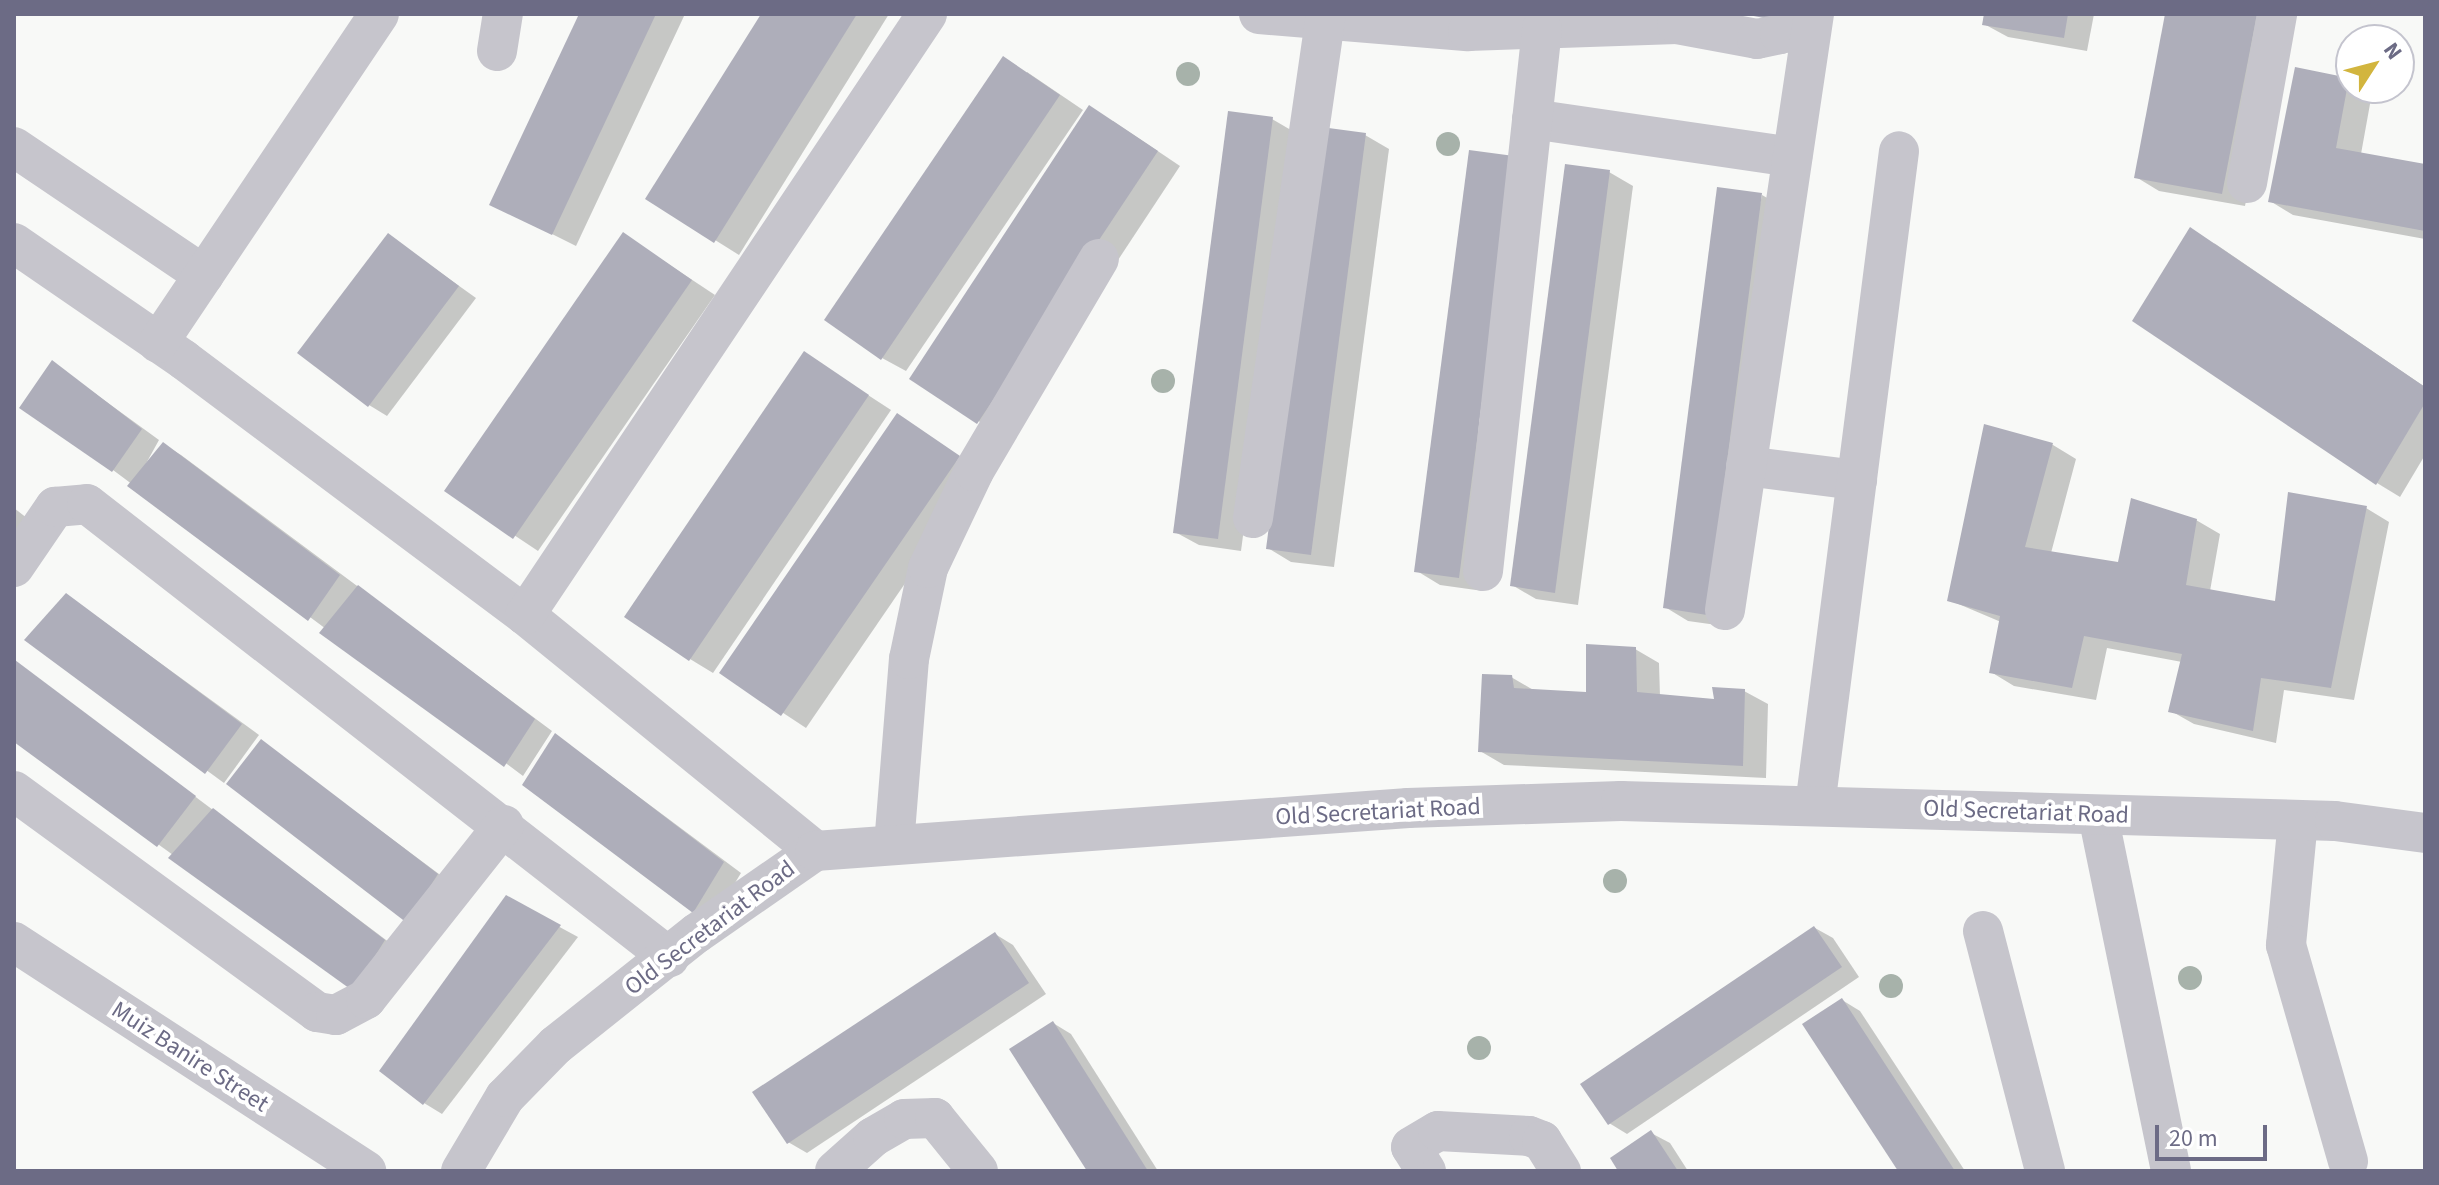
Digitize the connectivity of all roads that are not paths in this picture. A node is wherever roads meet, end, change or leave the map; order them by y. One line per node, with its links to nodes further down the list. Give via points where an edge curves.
1 (379, 14): 15 (street)
2 (927, 14): 23 (street)
3 (1259, 14): 6 (street)
4 (1811, 14): 7 (street, via 1780,34 1757,39 1677,24); 11 (street)
5 (2277, 14): 12 (street)
6 (1325, 16): 7 (street, via 1468,31); 19 (street)
7 (1556, 23): 8 (street)
8 (1532, 119): 11 (street); 21 (street)
9 (14, 147): 15 (street)
10 (1899, 151): 18 (street)
11 (1792, 157): 17 (street)
12 (2247, 183)
13 (14, 243): 16 (street)
14 (1099, 259): 30 (street, via 974,471 928,568 909,659)
15 (204, 275): 16 (street)
16 (158, 343): 23 (street)
17 (1746, 466): 18 (street); 22 (street)
18 (1857, 480): 25 (street)
19 (1253, 518)
20 (14, 567): 28 (street, via 55,507 87,504)
21 (1483, 571)
22 (1725, 610)
23 (525, 615): 31 (street)
24 (14, 791): 28 (street, via 317,1012 336,1015 366,999)
25 (1815, 806): 26 (street, Old Secretariat Road); 30 (street, Old Secretariat Road, via 1621,801 1408,808)
26 (2098, 815): 27 (street, Old Secretariat Road); 43 (street)
27 (2298, 820): 29 (street, Old Secretariat Road); 35 (street, via 2286,945)
28 (504, 825): 34 (street)
29 (2425, 833)
30 (894, 845): 31 (street, Old Secretariat Road)
31 (815, 851): 34 (street, Old Secretariat Road)
32 (1983, 931): 42 (street)
33 (14, 942): 36 (street, Muiz Banire Street)
34 (669, 957): 37 (street, Old Secretariat Road, via 556,1045 515,1087)
35 (2348, 1161)
36 (366, 1171)
37 (461, 1171)
38 (835, 1171): 39 (street, via 873,1137 904,1119 935,1118)
39 (978, 1171)
40 (1426, 1171): 41 (street, via 1411,1147 1438,1131 1529,1136 1542,1141)
41 (1561, 1171)
42 (2045, 1171)
43 (2171, 1171)

